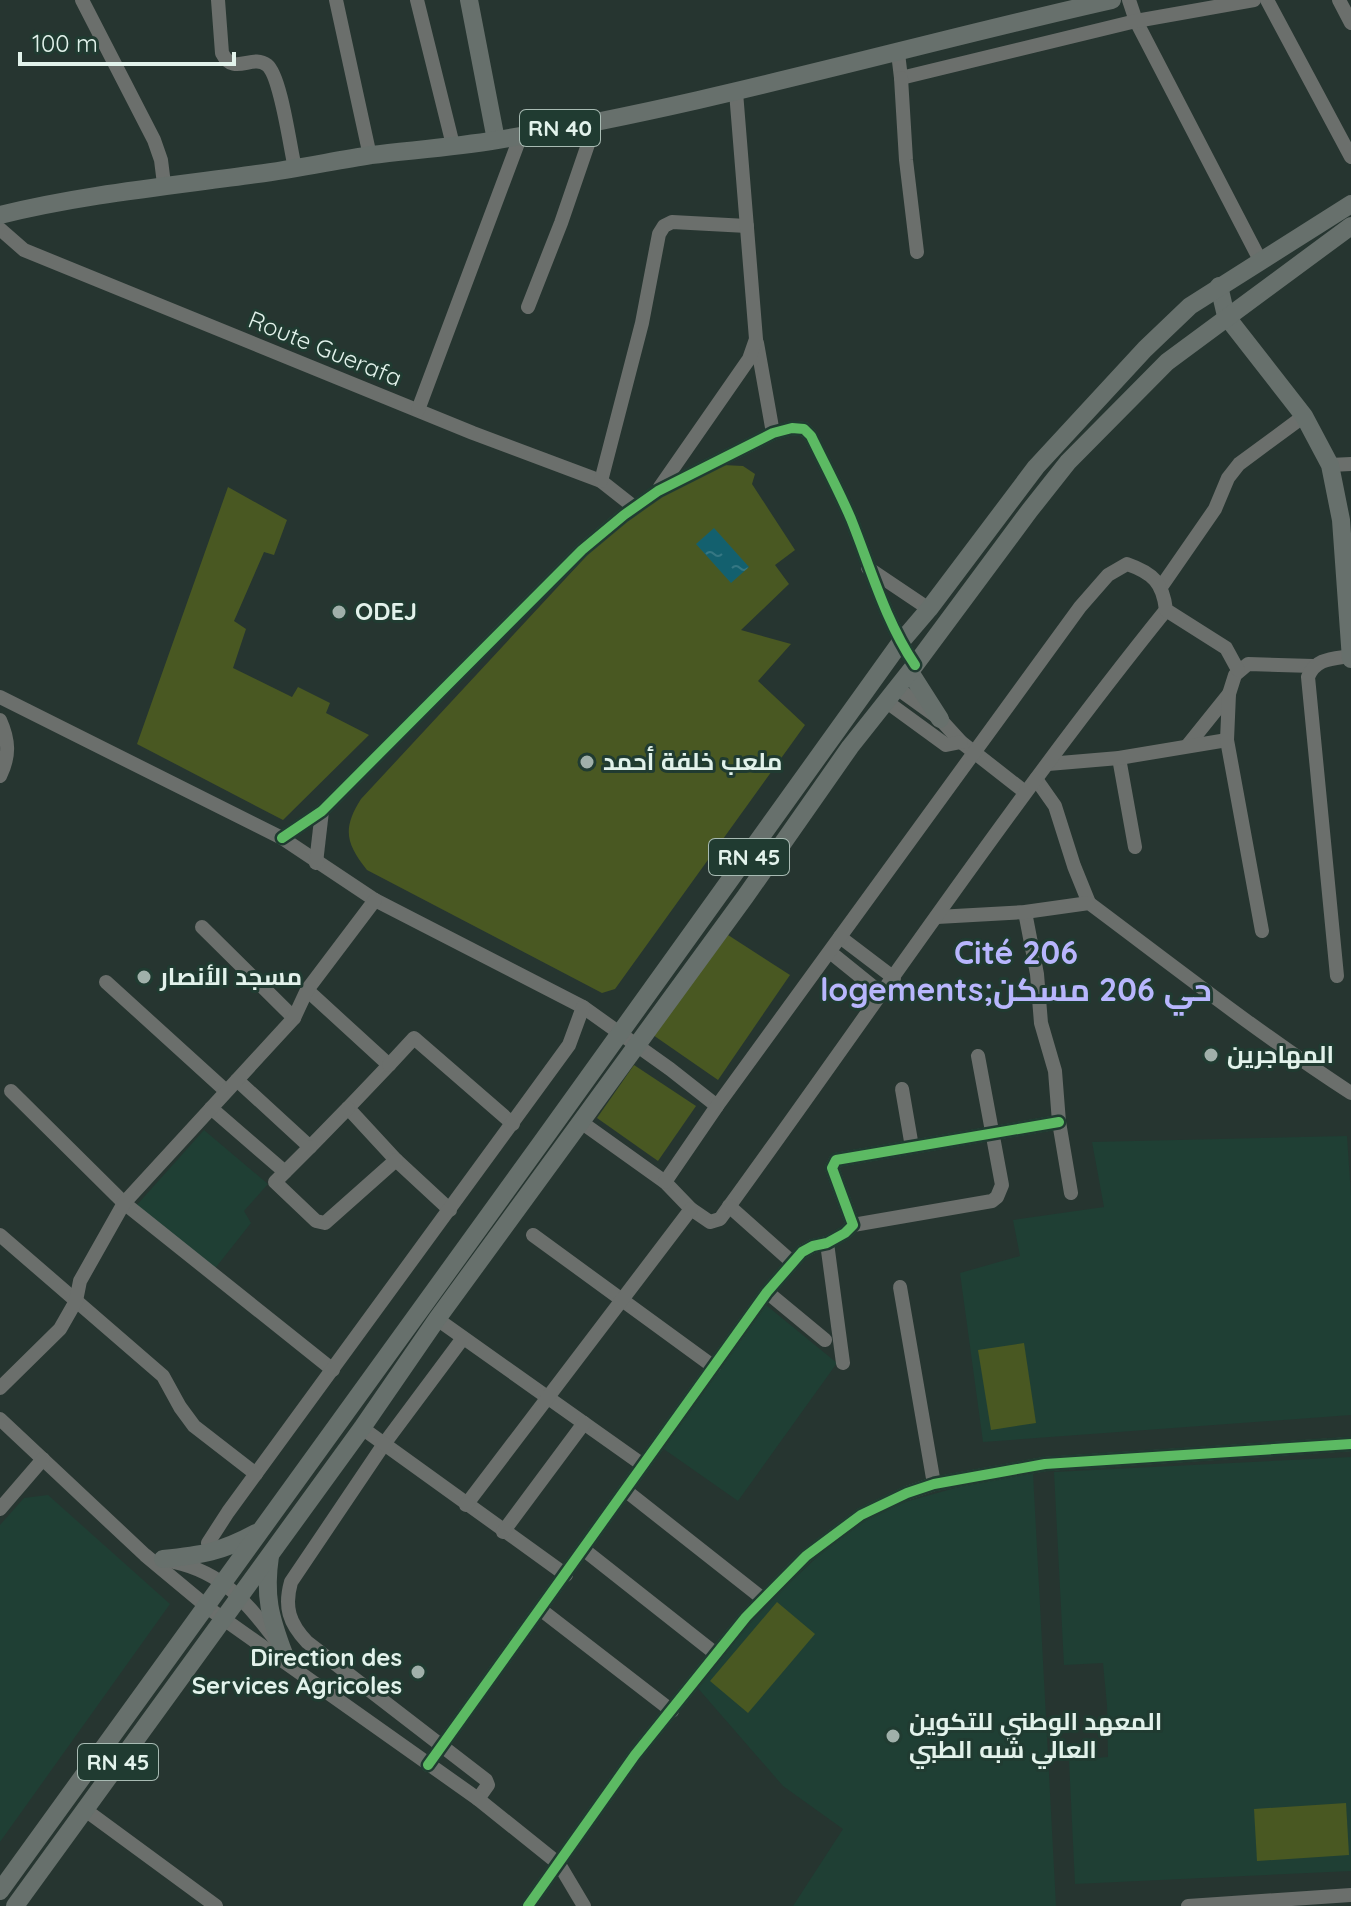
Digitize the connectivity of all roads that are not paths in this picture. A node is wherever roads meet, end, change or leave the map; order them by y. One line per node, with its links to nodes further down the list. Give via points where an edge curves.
1 (82, 0): 25 (street, via 154,140)
2 (218, 0): 24 (street, via 226,60 261,62 277,81)
3 (336, 0): 22 (street)
4 (417, 0): 21 (street)
5 (469, 0): 20 (main road)
6 (1112, 0): 13 (main road, RN 40)
7 (1129, 0): 11 (street)
8 (1254, 0): 11 (street)
9 (1267, 0): 23 (street)
10 (1339, 0): 12 (street)
11 (1136, 21): 14 (street); 32 (street)
12 (1351, 23)
13 (1007, 24): 14 (street); 15 (main road, RN 40)
14 (1010, 50): 16 (street)
15 (898, 53): 16 (street); 17 (main road, RN 40)
16 (901, 78): 31 (street)
17 (736, 92): 18 (main road, RN 40); 28 (street)
18 (596, 121): 19 (main road, RN 40); 34 (street)
19 (521, 135): 20 (main road, RN 40); 37 (street)
20 (496, 140): 21 (main road, RN 40)
21 (453, 145): 22 (main road, RN 40)
22 (370, 156): 24 (main road, RN 40)
23 (1351, 157)
24 (295, 168): 25 (main road, RN 40)
25 (164, 184): 27 (main road, RN 40)
26 (1351, 204): 32 (main road, RN 45)
27 (0, 215)
28 (747, 226): 36 (street); 42 (street, via 672,222 659,234)
29 (1351, 226): 35 (main road, RN 45)
30 (0, 229): 37 (street, Route Guerafa, via 24,250)
31 (917, 252)
32 (1260, 260): 33 (main road, RN 45)
33 (1219, 286): 35 (main road); 47 (main road, RN 45, via 1190,306 1076,422)
34 (528, 307)
35 (1226, 316): 38 (main road); 53 (main road, RN 45, via 1167,362 1068,462)
36 (756, 339): 39 (street); 43 (street, via 749,359)
37 (418, 410): 42 (street, Route Guerafa)
38 (1304, 416): 41 (main road); 46 (street, via 1233,471 1215,509)
39 (773, 433): 43 (street); 45 (street, via 796,428 811,436)
40 (1351, 464): 41 (street)
41 (1330, 465): 48 (main road)
42 (601, 481): 44 (street, Route Guerafa)
43 (658, 491): 44 (street)
44 (634, 507): 69 (street, via 582,550)
45 (868, 567): 47 (street); 50 (street)
46 (1161, 587): 49 (street); 63 (street, via 1127,564 1108,575)
47 (929, 609): 50 (main road, RN 45)
48 (1349, 609): 51 (main road)
49 (1166, 610): 54 (street, via 1226,648); 65 (street)
50 (900, 643): 53 (street); 88 (main road, RN 45)
51 (1351, 657): 52 (street)
52 (1313, 666): 54 (street, via 1248,664); 81 (street, via 1308,694)
53 (912, 669): 56 (main road, RN 45); 58 (main road)
54 (1238, 670): 55 (street)
55 (1229, 694): 60 (street); 62 (street)
56 (892, 695): 58 (street); 61 (street, via 946,745); 88 (main road, RN 45, via 745,897)
57 (1, 699): 70 (street)
58 (940, 719): 61 (street)
59 (0, 720): 66 (street, via 8,745)
60 (1227, 740): 62 (street); 78 (street)
61 (961, 742): 63 (street)
62 (1188, 745): 64 (street)
63 (976, 751): 68 (street); 79 (street)
64 (1119, 758): 65 (street); 71 (street)
65 (1048, 764): 67 (street)
66 (0, 776)
67 (1036, 779): 68 (street); 74 (street, via 1055,806)
68 (1025, 792): 76 (street)
69 (322, 811): 70 (street); 72 (street)
70 (282, 838): 72 (street)
71 (1135, 847)
72 (316, 863): 73 (street)
73 (375, 900): 84 (street); 86 (street)
74 (1089, 903): 75 (street); 95 (street)
75 (1025, 912): 76 (street); 100 (street, via 1041,1023 1055,1071)
76 (937, 917): 82 (street)
77 (202, 927): 87 (street)
78 (1262, 931)
79 (840, 937): 80 (street); 82 (street)
80 (830, 952): 85 (street); 96 (street)
81 (1337, 976)
82 (894, 978): 85 (street)
83 (106, 982): 94 (street)
84 (307, 990): 87 (street); 90 (street)
85 (882, 994): 110 (street)
86 (583, 1007): 88 (street); 101 (street, via 569,1045)
87 (294, 1018): 91 (street)
88 (629, 1040): 96 (street); 99 (main road, RN 45); 142 (main road, RN 45)
89 (978, 1056): 102 (street)
90 (389, 1065): 98 (street); 101 (street, via 414,1038)
91 (237, 1080): 94 (street); 103 (street)
92 (902, 1089): 104 (street)
93 (11, 1091): 109 (street)
94 (226, 1091): 97 (street)
95 (1351, 1093)
96 (717, 1106): 107 (street)
97 (211, 1108): 106 (street); 109 (street)
98 (348, 1108): 103 (street); 105 (street)
99 (581, 1122): 107 (street); 122 (main road, RN 45)
100 (1059, 1122): 102 (street); 108 (street)
101 (513, 1124): 112 (street)
102 (992, 1134): 104 (street); 113 (street, via 1002,1185 992,1201)
103 (310, 1147): 106 (street)
104 (912, 1147): 113 (street, via 834,1163)
105 (396, 1160): 106 (street, via 325,1223 316,1221 275,1182); 112 (street)
106 (285, 1172)
107 (665, 1182): 111 (street)
108 (1071, 1193)
109 (124, 1203): 120 (street, via 80,1281); 127 (street)
110 (729, 1206): 111 (street, via 716,1222); 117 (street)
111 (691, 1209): 121 (street)
112 (450, 1210): 127 (street)
113 (853, 1225): 116 (street)
114 (0, 1235): 120 (street)
115 (533, 1235): 121 (street)
116 (827, 1243): 117 (street, via 813,1246); 125 (street)
117 (792, 1262): 119 (street)
118 (900, 1287): 138 (street)
119 (767, 1292): 124 (street); 126 (street)
120 (76, 1301): 128 (street, via 60,1329); 137 (street, via 163,1376 194,1426)
121 (621, 1301): 126 (street); 129 (street)
122 (437, 1319): 123 (street); 132 (main road, RN 45)
123 (463, 1338): 129 (street); 133 (street)
124 (825, 1340)
125 (843, 1363)
126 (714, 1367): 136 (street)
127 (333, 1370): 137 (street)
128 (0, 1388)
129 (547, 1396): 131 (street); 140 (street)
130 (0, 1419): 135 (street)
131 (584, 1423): 136 (street); 143 (street)
132 (362, 1428): 133 (street); 145 (main road, RN 45)
133 (384, 1444): 140 (street); 157 (street, via 291,1582 287,1597 288,1614 301,1636)
134 (1351, 1444): 138 (street, via 1045,1464)
135 (43, 1459): 141 (street); 147 (street)
136 (643, 1465): 139 (street)
137 (256, 1474): 146 (street, via 208,1543)
138 (934, 1484): 151 (street, via 861,1515)
139 (625, 1490): 144 (street); 151 (street)
140 (466, 1505): 143 (street)
141 (0, 1509)
142 (258, 1531): 146 (main road); 149 (main road, RN 45)
143 (503, 1532): 148 (street)
144 (583, 1549): 148 (street); 155 (street)
145 (271, 1552): 150 (main road, RN 45); 156 (main road, via 268,1607)
146 (210, 1553): 147 (main road)
147 (154, 1557): 149 (street, via 196,1567); 152 (street)
148 (566, 1575): 153 (street)
149 (224, 1584): 150 (street); 152 (main road, RN 45)
150 (239, 1596): 154 (main road, RN 45); 156 (street)
151 (762, 1598): 155 (street)
152 (206, 1606): 154 (street); 165 (main road, RN 45)
153 (540, 1609): 158 (street); 160 (street)
154 (223, 1619): 156 (street); 163 (main road, RN 45)
155 (716, 1654): 158 (street)
156 (289, 1662): 159 (street)
157 (383, 1702): 159 (street); 160 (street)
158 (672, 1711): 164 (street)
159 (365, 1721): 161 (street)
160 (442, 1744): 161 (street); 162 (street, via 486,1780)
161 (428, 1765): 162 (street)
162 (478, 1799): 164 (street)
163 (84, 1809): 166 (main road, RN 45); 169 (street)
164 (559, 1864): 172 (street); 173 (street)
165 (19, 1865): 166 (main road); 167 (main road, RN 45)
166 (35, 1878): 170 (main road, RN 45)
167 (0, 1891)
168 (1351, 1895): 174 (street)
169 (198, 1901): 171 (street)
170 (15, 1906)
171 (216, 1906)
172 (528, 1906)
173 (584, 1906)
174 (1192, 1906)

